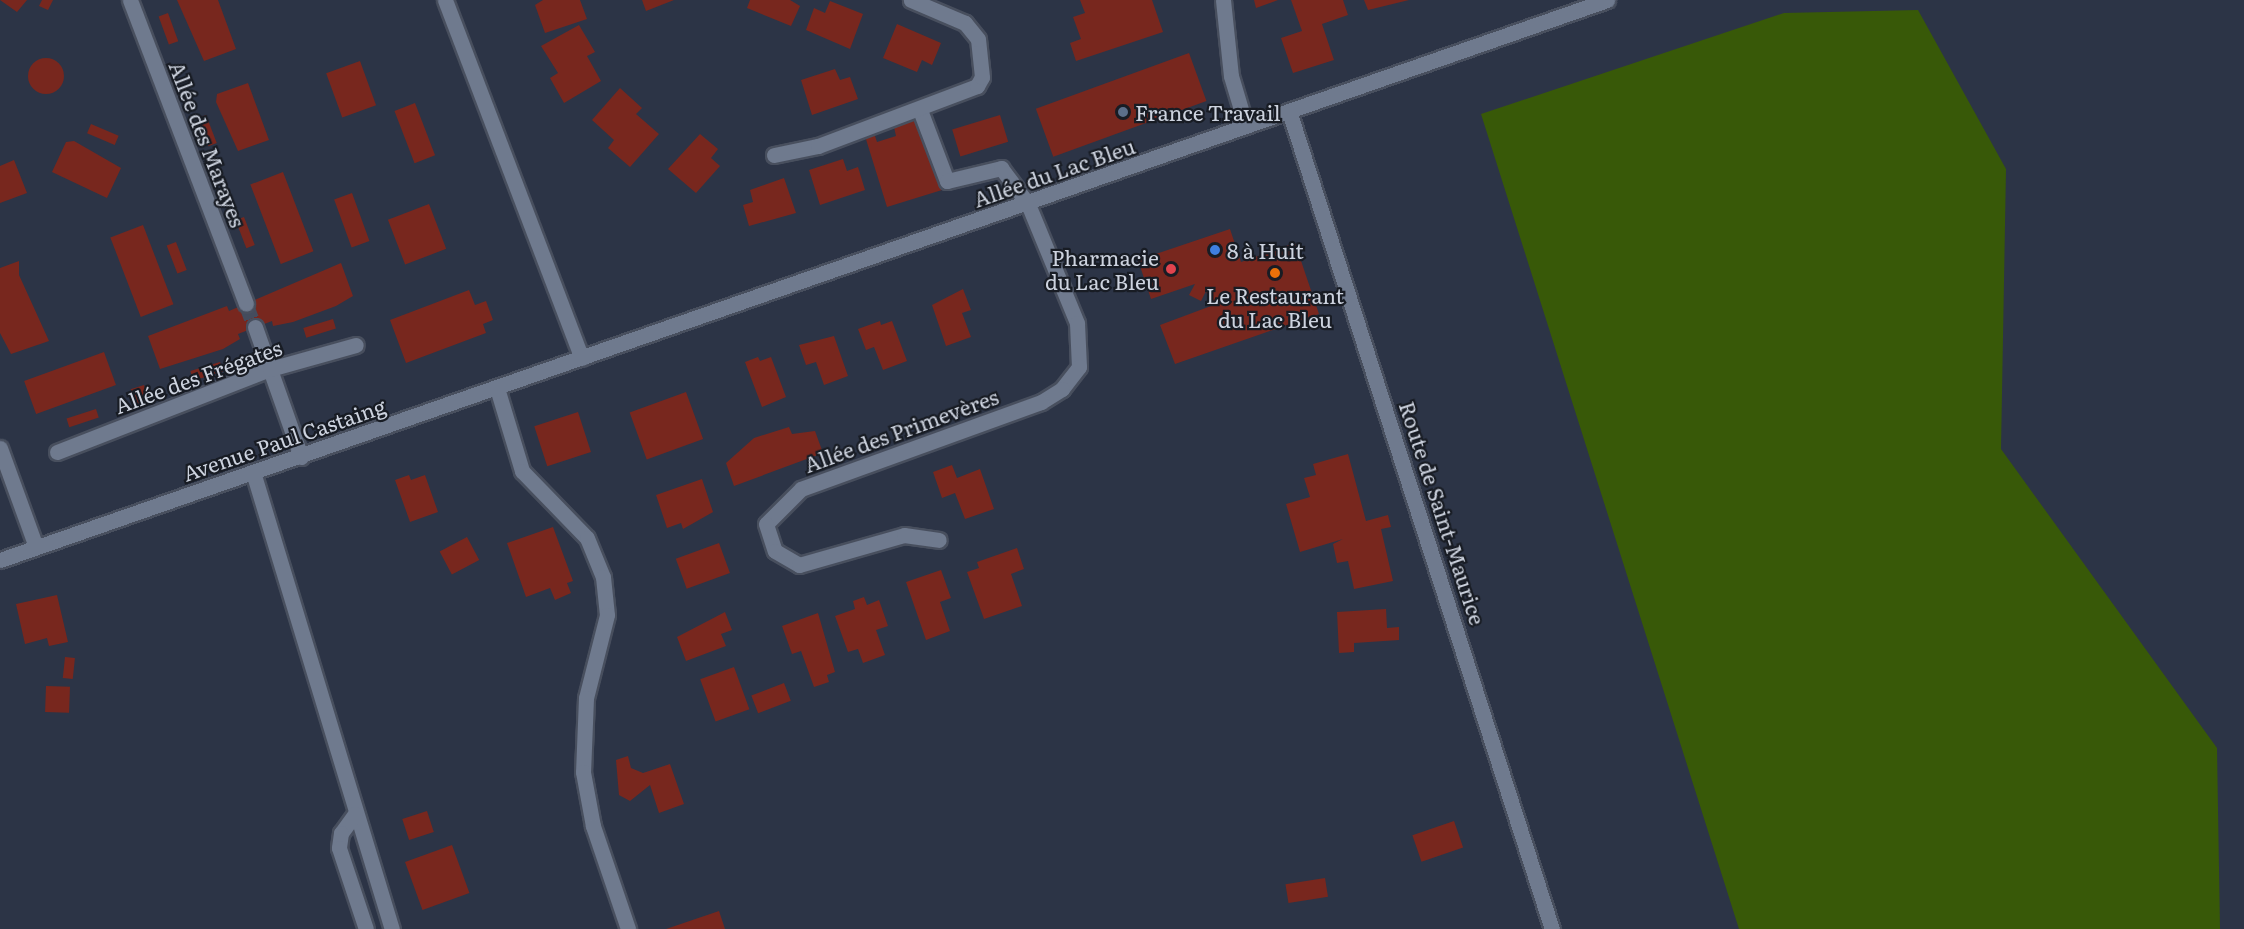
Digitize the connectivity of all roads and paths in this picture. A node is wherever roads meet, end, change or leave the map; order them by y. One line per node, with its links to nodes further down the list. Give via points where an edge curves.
1 (130, 0): 11 (street, Allée des Marayes)
2 (445, 0): 14 (street)
3 (911, 0): 6 (street, via 965,24 978,39 982,77 977,86)
4 (1223, 0): 8 (street, via 1231,76)
5 (1607, 0): 7 (street, Allée du Lac Bleu)
6 (920, 110): 9 (street); 10 (street, via 947,181 1001,168)
7 (1289, 111): 8 (street, Allée du Lac Bleu); 29 (street, Route de Saint-Maurice)
8 (1246, 126): 10 (street, Allée du Lac Bleu)
9 (774, 155)
10 (1028, 204): 14 (street, Allée du Lac Bleu); 22 (street, Allée des Primevères, via 1081,340 1072,379 1041,402 801,489 766,524 775,551 799,565 904,535)
11 (246, 304)
12 (255, 327): 15 (street)
13 (356, 345): 15 (street, Allée des Frégates)
14 (582, 358): 16 (street, Avenue Paul Castaing)
15 (270, 369): 18 (street, Allée des Frégates); 19 (street)
16 (497, 388): 19 (street, Avenue Paul Castaing); 28 (street, via 522,471 587,538 603,578 607,615 584,709 583,772 592,826)
17 (0, 448): 21 (street)
18 (57, 452)
19 (301, 457): 20 (street, Avenue Paul Castaing)
20 (253, 472): 23 (street, Avenue Paul Castaing); 25 (street)
21 (4, 474): 23 (street)
22 (939, 540)
23 (36, 547): 24 (street, Avenue Paul Castaing)
24 (0, 560)
25 (355, 814): 26 (street, via 341,833 339,848); 27 (street)
26 (366, 929)
27 (392, 929)
28 (628, 929)
29 (1552, 929)

